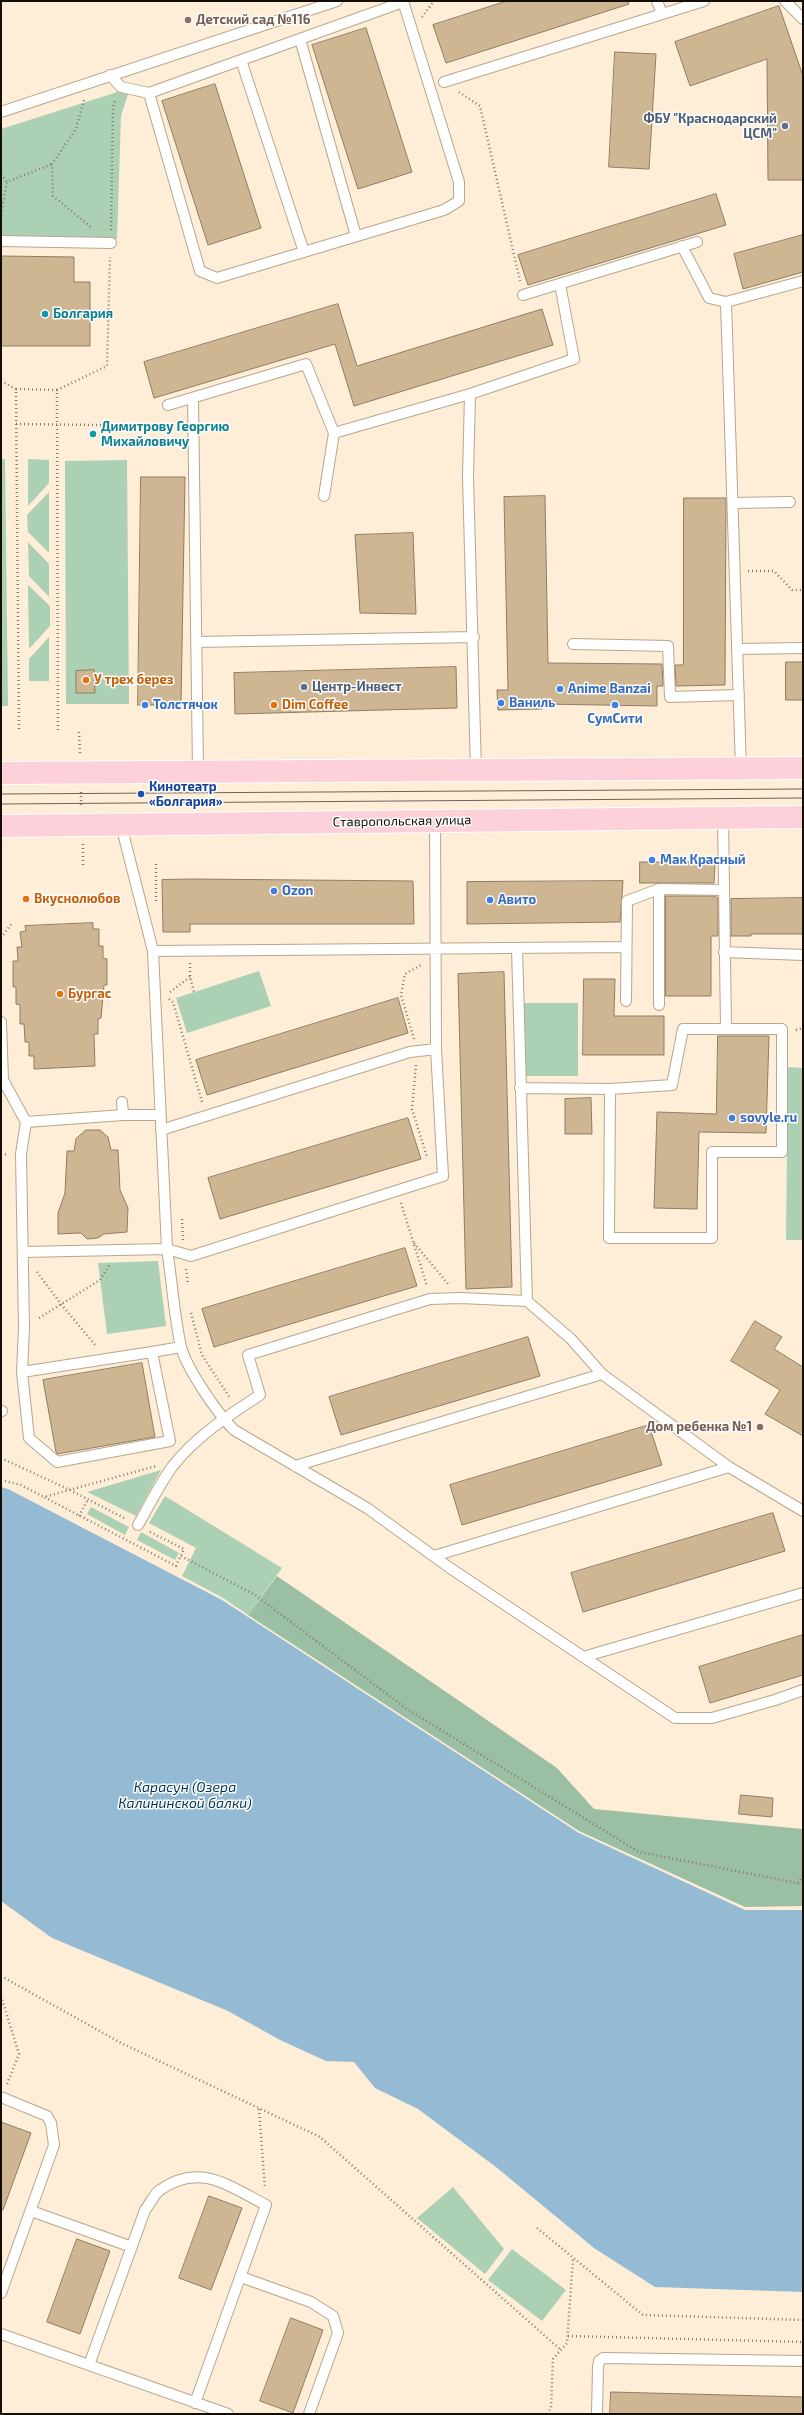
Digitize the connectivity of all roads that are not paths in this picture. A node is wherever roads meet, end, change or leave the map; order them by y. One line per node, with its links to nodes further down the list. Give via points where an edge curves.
1 (337, 1): 10 (lane)
2 (403, 1): 8 (lane); 14 (lane, via 459,182 459,201 444,210)
3 (657, 1): 6 (lane)
4 (704, 1): 6 (lane)
5 (785, 1): 7 (lane)
6 (662, 14): 11 (lane)
7 (803, 19)
8 (300, 39): 9 (lane); 14 (lane)
9 (241, 60): 12 (lane); 19 (lane)
10 (110, 75): 12 (lane, via 121,87); 13 (lane)
11 (444, 82)
12 (149, 93): 19 (lane, via 200,271 217,278)
13 (1, 112)
14 (356, 236): 19 (lane)
15 (1, 241): 17 (lane)
16 (697, 242): 18 (lane)
17 (111, 243)
18 (682, 246): 21 (lane); 23 (lane, via 709,298)
19 (304, 252)
20 (803, 280): 23 (lane)
21 (560, 284): 22 (lane); 24 (lane, via 574,359)
22 (523, 295)
23 (726, 302): 30 (lane)
24 (470, 394): 27 (lane); 31 (lane, via 468,477)
25 (193, 398): 26 (lane); 27 (lane, via 306,364); 32 (lane)
26 (168, 405)
27 (334, 433): 28 (lane)
28 (324, 496)
29 (790, 502): 30 (lane)
30 (733, 503): 35 (lane)
31 (474, 637): 32 (lane); 40 (lane)
32 (196, 642): 39 (lane)
33 (573, 644): 36 (lane, via 668,646 670,696)
34 (803, 648): 35 (lane)
35 (738, 649): 36 (lane)
36 (739, 695): 38 (lane)
37 (803, 768): 38 (main road)
38 (741, 769): 40 (main road)
39 (198, 771): 40 (main road); 41 (main road)
40 (476, 771)
41 (1, 773)
42 (723, 817): 43 (main road, Ставропольская улица); 44 (main road, Ставропольская улица); 48 (lane)
43 (803, 817)
44 (435, 820): 45 (main road, Ставропольская улица); 51 (lane)
45 (121, 825): 46 (main road, Ставропольская улица); 52 (lane)
46 (1, 826)
47 (658, 889): 48 (lane); 49 (lane, via 627,901); 56 (lane)
48 (724, 890): 53 (lane)
49 (626, 947): 50 (lane); 55 (lane)
50 (517, 948): 51 (lane); 61 (lane)
51 (435, 949): 52 (lane); 59 (lane)
52 (153, 951): 65 (lane)
53 (724, 952): 54 (lane); 58 (lane)
54 (803, 955)
55 (626, 1001)
56 (659, 1005)
57 (1, 1022): 60 (lane)
58 (726, 1028): 62 (lane, via 683,1029 672,1084); 62 (lane, via 782,1029 782,1152 712,1152 712,1238 609,1238)
59 (436, 1049): 67 (lane, via 410,1052); 68 (lane, via 443,1176 202,1254 185,1255)
60 (2, 1080): 66 (lane)
61 (520, 1088): 62 (lane); 70 (lane)
62 (610, 1089)
63 (122, 1102): 64 (lane)
64 (123, 1115): 65 (lane); 66 (lane)
65 (160, 1115): 67 (lane)
66 (26, 1122): 69 (lane, via 21,1154)
67 (160, 1130): 68 (lane)
68 (167, 1249): 69 (lane); 71 (lane)
69 (23, 1252): 73 (lane)
70 (527, 1301): 74 (lane, via 571,1339); 75 (lane, via 430,1298 248,1355 260,1395)
71 (181, 1347): 72 (lane); 75 (lane, via 188,1363)
72 (152, 1352): 73 (lane); 73 (lane, via 170,1441 57,1462 29,1438)
73 (22, 1372)
74 (602, 1374): 76 (lane); 77 (lane)
75 (223, 1418): 76 (lane, via 234,1430); 79 (lane, via 179,1459)
76 (295, 1466): 80 (lane, via 367,1508)
77 (729, 1467): 78 (lane); 80 (lane)
78 (803, 1510)
79 (138, 1525)
80 (434, 1556): 82 (lane)
81 (803, 1593): 82 (lane)
82 (583, 1657): 83 (lane, via 675,1718 712,1718)
83 (803, 1690)
84 (1, 2097): 85 (lane, via 47,2116 51,2123 54,2145)
85 (30, 2211): 86 (lane); 88 (lane)
86 (132, 2248): 87 (lane, via 145,2210 160,2190 187,2177 209,2176 266,2205); 91 (lane)
87 (241, 2277): 92 (lane); 94 (lane, via 311,2302 333,2316 338,2333)
88 (1, 2293)
89 (1, 2334): 91 (lane)
90 (803, 2361): 95 (lane, via 603,2358 599,2361 598,2367)
91 (90, 2365): 92 (lane)
92 (196, 2403): 93 (lane)
93 (228, 2414)
94 (309, 2414)
95 (597, 2414)

